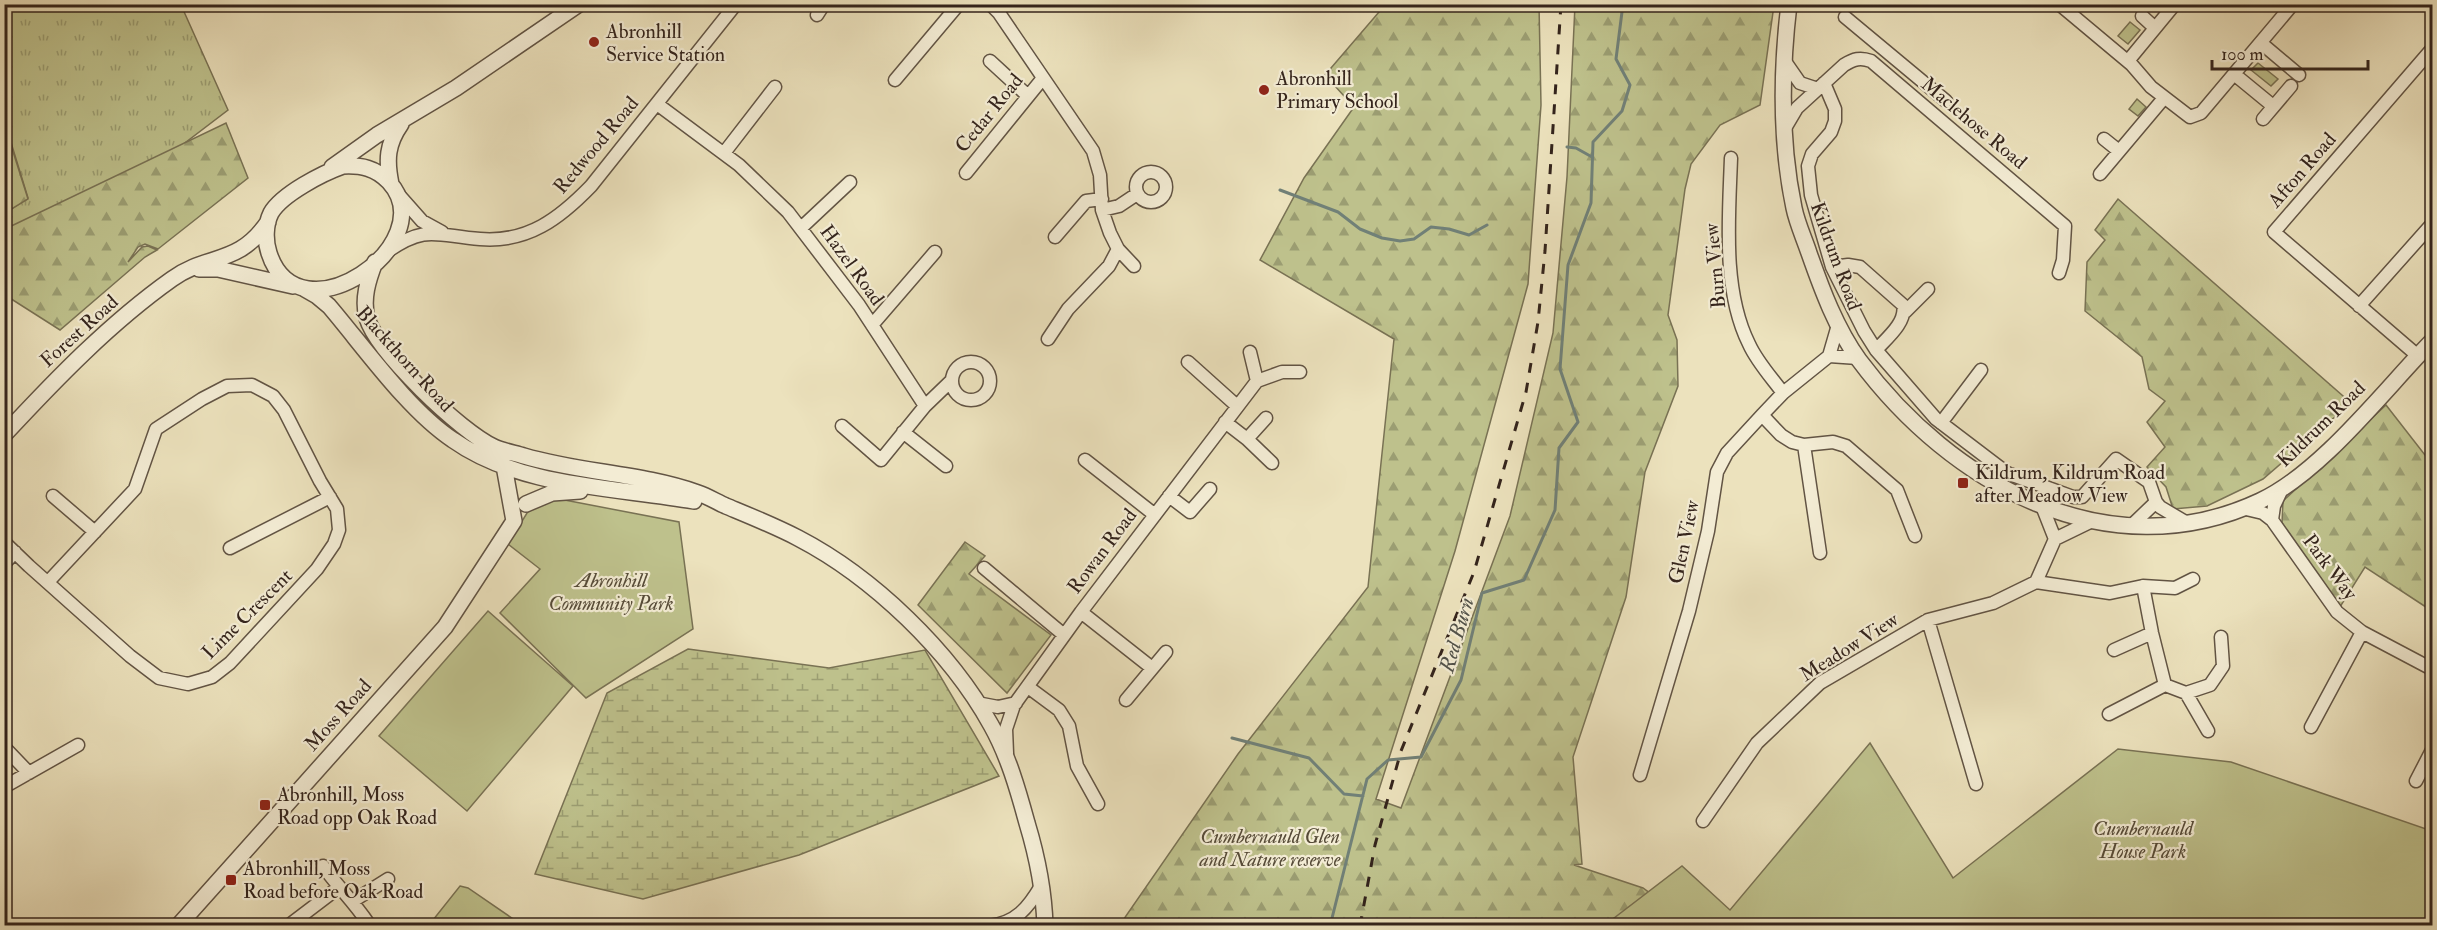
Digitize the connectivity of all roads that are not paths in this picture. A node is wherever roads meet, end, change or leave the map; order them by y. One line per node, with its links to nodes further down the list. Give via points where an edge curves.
1 (579, 4): 30 (street)
2 (736, 4): 27 (street, Redwood Road)
3 (958, 4): 20 (street)
4 (990, 4): 19 (street, Cedar Road)
5 (1789, 4): 14 (street, Kildrum Road)
6 (2060, 4): 16 (street)
7 (2175, 4): 11 (street)
8 (2293, 4): 12 (street)
9 (2142, 16): 11 (street)
10 (1845, 17): 17 (street)
11 (2155, 28): 16 (street)
12 (2261, 43): 18 (street); 28 (street, via 2295,81)
13 (2433, 49): 57 (street, Afton Road, via 2274,232)
14 (1784, 60): 22 (street, via 1800,82); 31 (street, Kildrum Road)
15 (990, 61): 24 (street)
16 (2130, 63): 25 (street)
17 (1906, 68): 21 (street); 26 (street)
18 (2234, 74): 25 (street, via 2198,116 2186,115); 28 (street)
19 (1043, 78): 24 (street, Cedar Road); 42 (street, Cedar Road, via 1093,151)
20 (895, 80)
21 (1896, 82): 22 (street, Maclehose Road, via 1863,58 1853,59); 54 (street, Maclehose Road, via 2065,226)
22 (1821, 86): 31 (street, Maclehose Road, via 1797,108); 52 (street, via 1835,110 1835,121 1808,166 1813,206)
23 (776, 87): 34 (street)
24 (1028, 96): 36 (street, Cedar Road)
25 (2164, 98): 33 (street)
26 (1946, 102)
27 (657, 104): 34 (street, Hazel Road); 46 (street, Redwood Road, via 591,186 551,223 499,239)
28 (2273, 106): 29 (street)
29 (2263, 119)
30 (402, 121): 38 (street); 40 (street, via 388,149 387,166)
31 (1784, 131): 60 (street, Kildrum Road, via 1794,209 1821,289)
32 (2104, 139): 33 (street)
33 (2119, 151): 37 (street)
34 (724, 153): 45 (street, Hazel Road)
35 (1731, 158): 73 (street, Burn View, via 1733,299 1749,345)
36 (966, 173)
37 (2100, 174)
38 (320, 176): 40 (street, via 343,166 361,166 379,173); 43 (street, via 277,205)
39 (850, 182): 45 (street, Hazel Road)
40 (395, 190): 46 (street, Redwood Road, via 422,221); 50 (street, via 402,210 400,227)
41 (1137, 194): 42 (street, via 1119,206)
42 (1102, 204): 47 (street, via 1086,201); 48 (street, Cedar Road)
43 (268, 222): 53 (street, Forest Road, via 249,245); 55 (street, via 266,240 274,266)
44 (2433, 224): 57 (street)
45 (801, 228): 59 (street, Hazel Road)
46 (445, 234): 50 (street, Redwood Road, via 410,237)
47 (1054, 237)
48 (1118, 249): 51 (street, Cedar Road); 61 (street, via 1109,266 1068,309)
49 (935, 252): 59 (street, Hazel Road)
50 (380, 257): 55 (street, via 360,275 334,287); 85 (street, Blackthorn Road, via 369,276 365,301 368,320 377,337 432,400)
51 (1134, 266)
52 (1832, 267): 58 (street, via 1860,267 1903,305); 63 (street)
53 (191, 270): 55 (street, Forest Road, via 218,269); 82 (street, Forest Road, via 172,278 103,336)
54 (2059, 273)
55 (302, 288): 86 (street, Blackthorn Road, via 329,306 416,408)
56 (1928, 289): 58 (street)
57 (2359, 306): 66 (street, Afton Road)
58 (1905, 312): 63 (street)
59 (872, 325): 74 (street, Hazel Road)
60 (1839, 325): 65 (street); 67 (street, Kildrum Road)
61 (1048, 339)
62 (2433, 341): 66 (street, Kildrum Road)
63 (1876, 350): 79 (street)
64 (1250, 352): 72 (street)
65 (1829, 356): 67 (street); 73 (street, Glen View)
66 (2418, 356): 95 (street, Kildrum Road, via 2336,442)
67 (1858, 358): 103 (street, Kildrum Road, via 1895,405 1943,449 2007,491)
68 (1188, 362): 75 (street)
69 (1981, 370): 79 (street)
70 (1300, 372): 72 (street, via 1282,372)
71 (952, 380): 74 (street)
72 (1257, 381): 75 (street, Rowan Road)
73 (1783, 393): 76 (street, Glen View)
74 (925, 406): 81 (street)
75 (1237, 406): 78 (street, Rowan Road)
76 (1762, 415): 84 (street, via 1781,435); 148 (street, Glen View, via 1727,453 1717,472 1689,611)
77 (1266, 418): 83 (street)
78 (1225, 422): 83 (street); 98 (street, Rowan Road)
79 (1941, 423): 100 (street, via 2007,473 2073,497 2082,497 2116,459 2149,482)
80 (842, 426): 81 (street, via 881,460)
81 (903, 432): 90 (street)
82 (4, 435)
83 (1247, 440): 88 (street)
84 (1803, 445): 112 (street, via 1833,442 1846,446 1897,490); 117 (street)
85 (494, 447): 89 (street); 91 (street, Blackthorn Road)
86 (467, 450): 89 (street, Blackthorn Road); 93 (street)
87 (1085, 460): 105 (street, Rowan Road)
88 (1272, 463)
89 (504, 466): 92 (street, Blackthorn Road); 93 (street)
90 (946, 466)
91 (581, 470): 92 (street, Moss Road); 102 (street, Blackthorn Road, via 658,482 699,493)
92 (556, 480): 96 (street, Blackthorn Road); 101 (street, Moss Road)
93 (507, 489): 107 (street)
94 (1210, 489): 98 (street, via 1190,512)
95 (2282, 489): 104 (street, Kildrum Road); 106 (street)
96 (621, 492): 101 (street, via 552,493); 102 (street, Blackthorn Road)
97 (53, 496): 111 (street)
98 (1169, 496): 105 (street, Rowan Road)
99 (330, 497): 111 (street, Lime Crescent, via 273,396 252,385 227,386 156,429 135,489); 115 (street); 121 (street, Lime Crescent, via 337,509 339,530 334,544 264,629 212,677 188,684 159,678)
100 (2156, 502): 109 (street); 110 (street)
101 (526, 504): 107 (street, Moss Road)
102 (724, 505): 138 (street, Blackthorn Road, via 800,539 861,578 904,614)
103 (2042, 506): 108 (street, Kildrum Road); 113 (street)
104 (2242, 508): 106 (street, via 2263,513); 109 (street, Kildrum Road)
105 (1155, 515): 124 (street, Rowan Road)
106 (2272, 520): 126 (street, Park Way, via 2330,604)
107 (514, 521): 161 (street, Moss Road, via 445,627)
108 (2092, 521): 110 (street, Kildrum Road); 113 (street)
109 (2187, 523): 110 (street, Kildrum Road)
110 (2132, 525)
111 (95, 532): 121 (street, Lime Crescent)
112 (1915, 536)
113 (2055, 539): 122 (street)
114 (4, 542): 116 (street, Lime Crescent)
115 (230, 548)
116 (15, 552): 118 (street); 121 (street, Lime Crescent)
117 (1820, 553)
118 (4, 564)
119 (984, 568): 128 (street)
120 (2193, 579): 123 (street, via 2175,588)
121 (48, 582)
122 (2036, 582): 123 (street, via 2110,593); 125 (street, Meadow View, via 1994,603)
123 (2144, 586): 127 (street)
124 (1081, 612): 128 (street, Rowan Road); 132 (street, Rowan Road)
125 (1928, 620): 150 (street, Meadow View); 153 (street, Meadow View, via 1820,683 1757,743)
126 (2362, 632): 133 (street, Park Way); 141 (street)
127 (2152, 633): 130 (street); 134 (street)
128 (1064, 635): 135 (street, Rowan Road)
129 (2222, 637): 136 (street, via 2223,666 2210,685)
130 (2114, 650)
131 (1166, 652): 132 (street)
132 (1152, 668): 137 (street)
133 (2433, 669)
134 (2165, 686): 136 (street); 140 (street)
135 (1028, 687): 139 (street, Rowan Road); 152 (street, via 1059,710 1069,726 1077,766)
136 (2186, 693): 142 (street)
137 (1126, 699)
138 (977, 703): 139 (street, via 998,707); 146 (street, Blackthorn Road)
139 (1016, 703): 146 (street, Rowan Road, via 1006,729)
140 (2109, 714)
141 (2312, 727)
142 (2208, 730)
143 (78, 746): 147 (street)
144 (4, 747): 147 (street)
145 (2433, 750): 149 (street)
146 (1008, 764): 156 (street, Blackthorn Road, via 1017,785)
147 (29, 773): 151 (street)
148 (1640, 775)
149 (2416, 781)
150 (1976, 784)
151 (4, 787)
152 (1098, 804)
153 (1703, 821)
154 (323, 866): 157 (street)
155 (388, 879): 158 (street)
156 (1041, 886): 160 (street, via 1024,912); 163 (street, Blackthorn Road)
157 (338, 888): 158 (street); 162 (street)
158 (353, 901): 159 (street)
159 (368, 923)
160 (998, 925)
161 (177, 926)
162 (288, 926)
163 (1045, 926)

